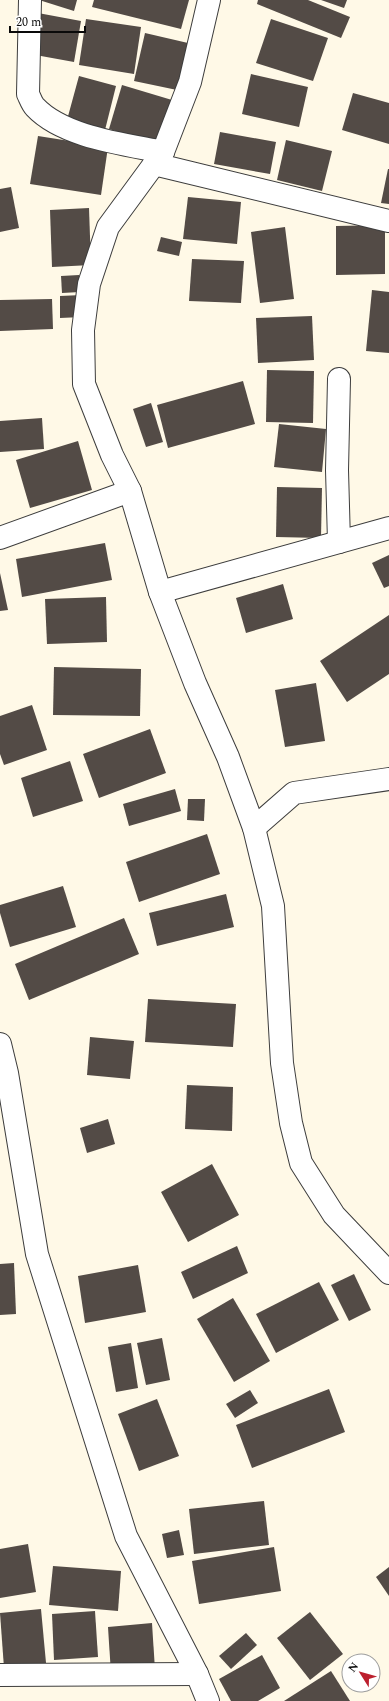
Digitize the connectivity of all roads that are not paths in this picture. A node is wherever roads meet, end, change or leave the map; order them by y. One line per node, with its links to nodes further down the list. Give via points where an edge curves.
1 (30, 0): 3 (street, via 28,94 35,107 62,127)
2 (209, 0): 3 (street, via 190,82)
3 (158, 158): 4 (street); 6 (street, via 108,227 89,284 83,330 84,384 112,455)
4 (389, 221)
5 (339, 379): 9 (street)
6 (130, 491): 8 (street); 10 (street)
7 (389, 528): 9 (street)
8 (0, 538)
9 (339, 542): 10 (street)
10 (160, 592): 12 (street, via 195,683 228,757)
11 (389, 779): 12 (street, via 294,793)
12 (254, 828): 14 (street, via 273,906 282,1063 291,1123 301,1162 334,1216)
13 (0, 1044): 16 (street, via 37,1254 126,1536)
14 (389, 1273)
15 (0, 1674): 16 (street)
16 (197, 1674): 17 (street)
17 (208, 1701)

